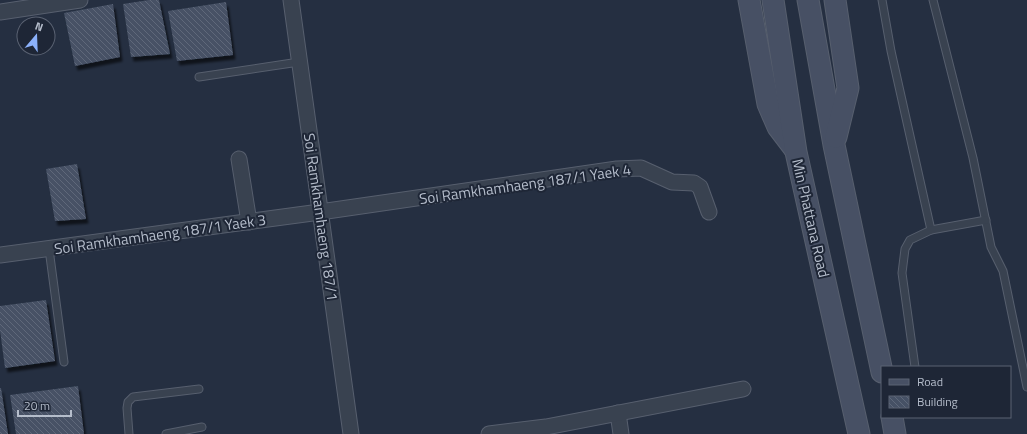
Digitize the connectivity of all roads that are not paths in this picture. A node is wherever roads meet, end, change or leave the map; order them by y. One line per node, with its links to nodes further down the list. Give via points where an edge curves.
1 (80, 0): 9 (street)
2 (291, 0): 10 (street, Soi Ramkhamhaeng 187/1)
3 (749, 0): 13 (street, via 768,104 778,127)
4 (773, 0): 13 (street, Min Phattana Road)
5 (808, 0): 12 (street)
6 (835, 0): 12 (street, via 848,88)
7 (882, 0): 19 (lane)
8 (933, 0): 17 (lane)
9 (0, 12)
10 (299, 62): 11 (lane); 15 (street, Soi Ramkhamhaeng 187/1)
11 (200, 76)
12 (834, 145): 24 (street)
13 (796, 152): 36 (street, Min Phattana Road)
14 (239, 159): 18 (street)
15 (320, 212): 16 (street, Soi Ramkhamhaeng 187/1 Yaek 4, via 617,169 641,168 672,182 694,183 700,187); 18 (street, Soi Ramkhamhaeng 187/1 Yaek 3); 33 (street, Soi Ramkhamhaeng 187/1)
16 (709, 212)
17 (986, 220): 19 (lane); 25 (lane, via 991,247 1003,271)
18 (249, 222): 20 (street, Soi Ramkhamhaeng 187/1 Yaek 3)
19 (931, 230): 23 (lane, via 910,240 905,249 902,273)
20 (49, 249): 21 (street, Soi Ramkhamhaeng 187/1 Yaek 3); 22 (lane)
21 (0, 255)
22 (64, 362)
23 (915, 366)
24 (881, 367)
25 (1027, 387)
26 (199, 389): 31 (lane, via 133,397 127,408)
27 (743, 389): 28 (street)
28 (618, 413): 34 (street, via 546,427); 35 (street)
29 (892, 418): 37 (street)
30 (202, 427): 32 (lane)
31 (129, 434)
32 (166, 434)
33 (351, 434)
34 (489, 434)
35 (621, 434)
36 (859, 434)
37 (895, 434)

